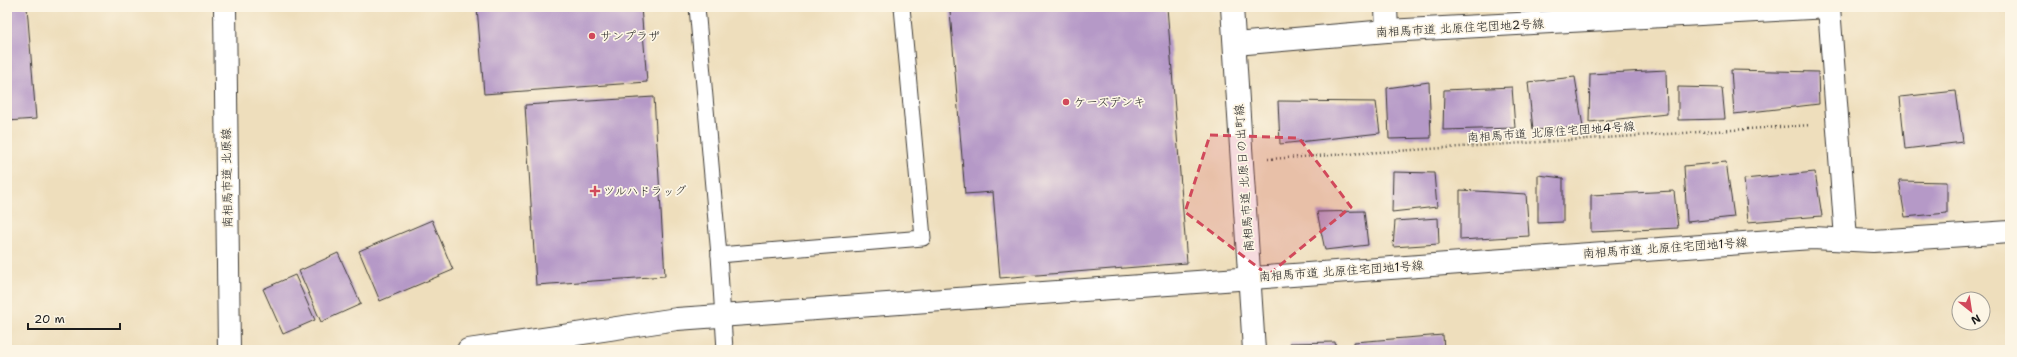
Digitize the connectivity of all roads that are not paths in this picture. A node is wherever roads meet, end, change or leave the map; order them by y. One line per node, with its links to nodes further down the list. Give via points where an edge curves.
1 (225, 7): 14 (street, 南相馬市道 北原線)
2 (696, 7): 11 (lane)
3 (902, 7): 11 (lane, via 923,238)
4 (1232, 7): 8 (street, 南相馬市道 北原日の出町線)
5 (1386, 7): 7 (street)
6 (1829, 7): 7 (street, 南相馬市道 北原住宅団地2号線); 10 (street)
7 (1388, 31): 8 (street, 南相馬市道 北原住宅団地2号線)
8 (1235, 44): 12 (street, 南相馬市道 北原日の出町線)
9 (2010, 232): 10 (street, 南相馬市道 北原住宅団地1号線, via 1873,241)
10 (1846, 239): 12 (street, 南相馬市道 北原住宅団地1号線, via 1812,238)
11 (719, 255): 13 (lane)
12 (1251, 277): 13 (street, 南相馬市道 北原住宅団地1号線); 17 (street, 南相馬市道 北原日の出町線)
13 (724, 316): 15 (street, 南相馬市道 北原住宅団地1号線, via 678,319); 16 (lane)
14 (229, 350)
15 (468, 350)
16 (725, 350)
17 (1254, 350)

